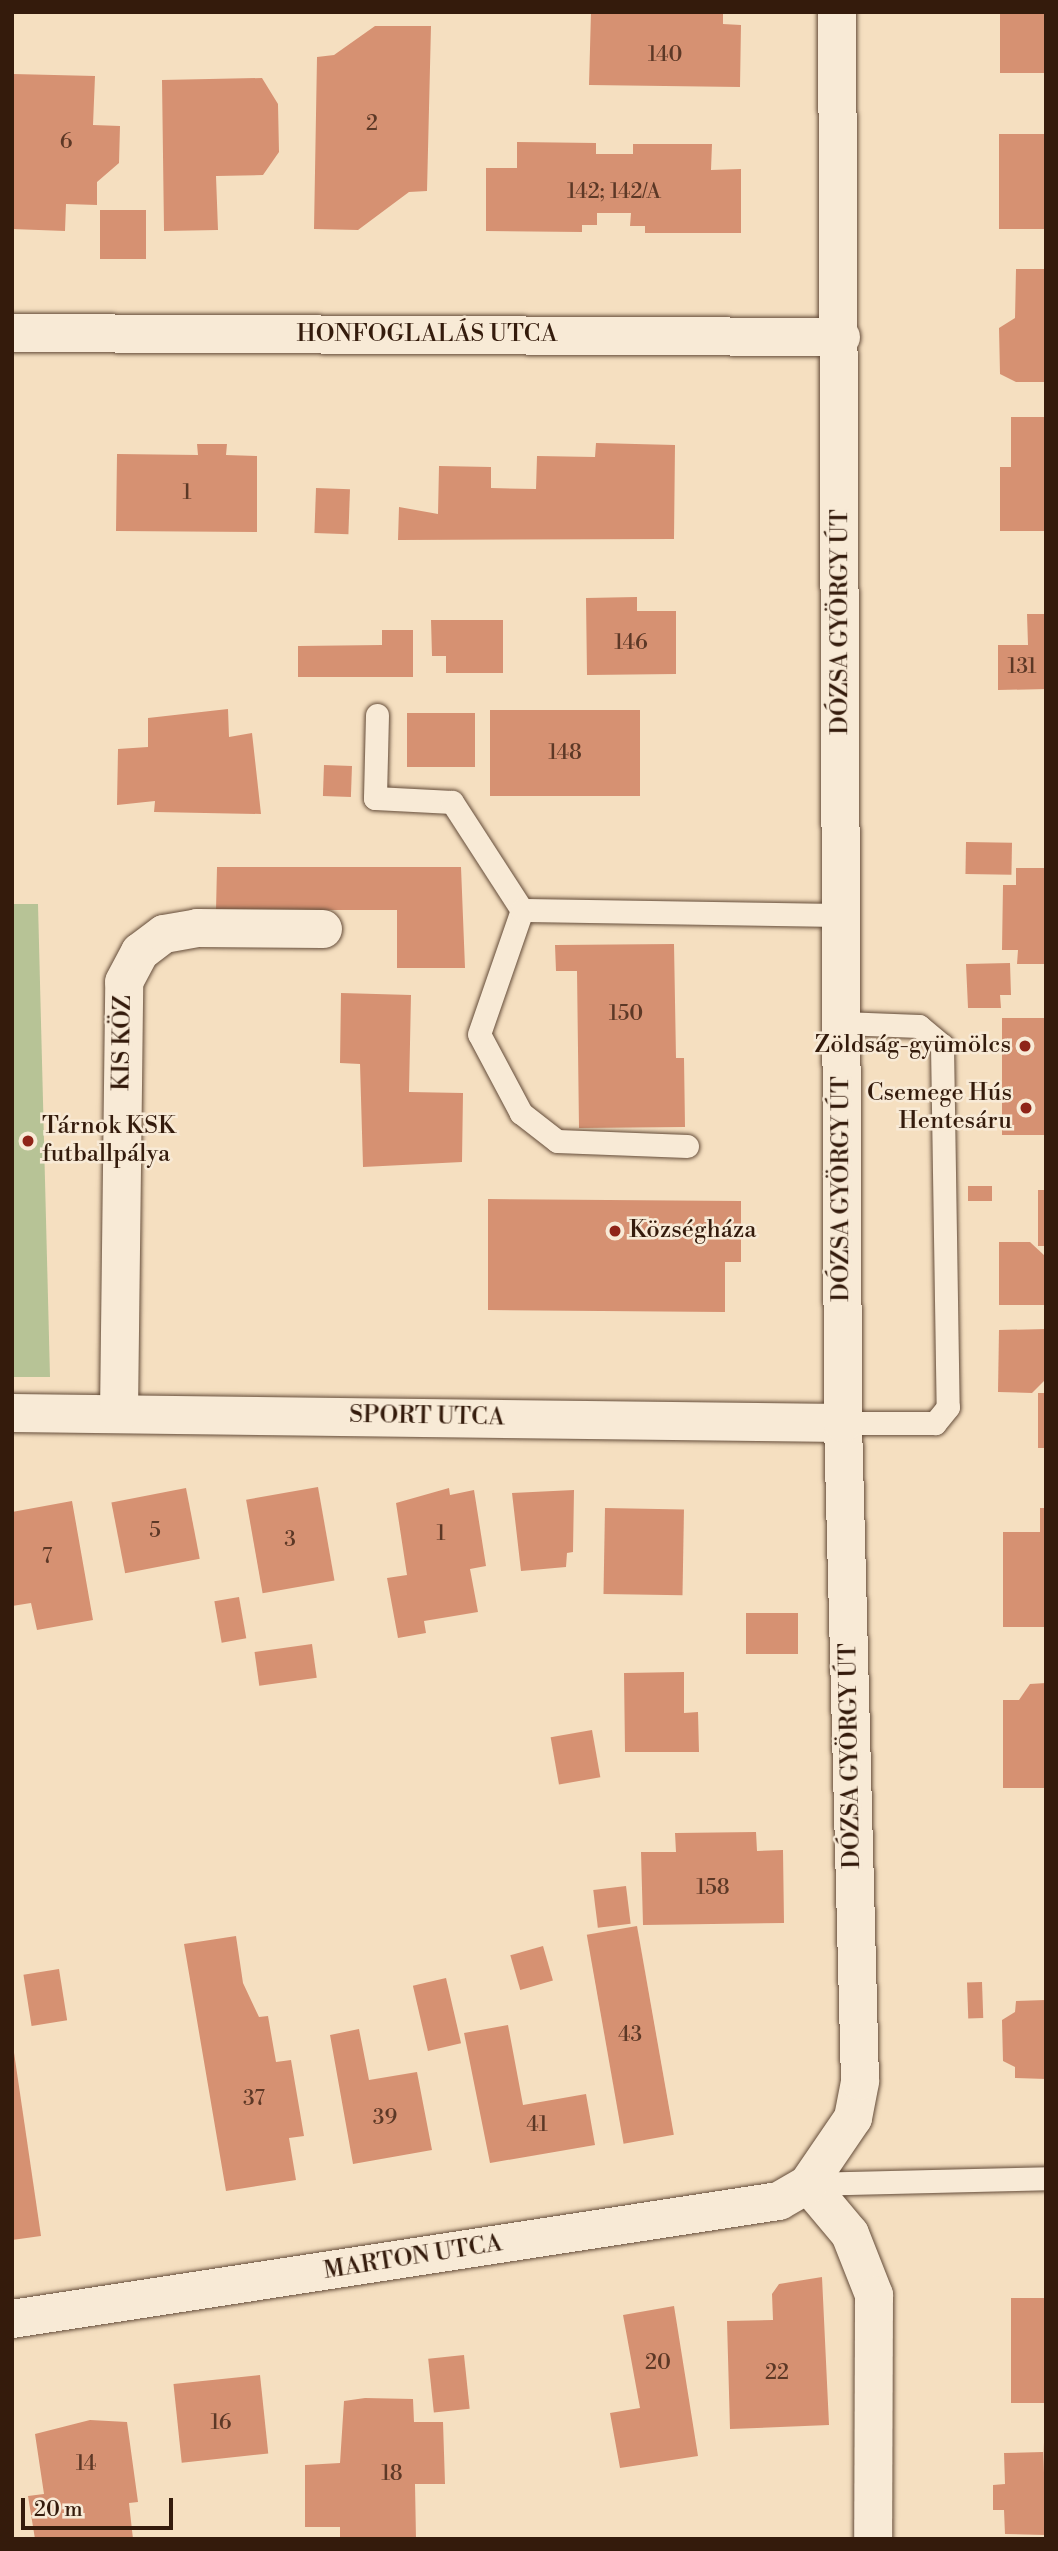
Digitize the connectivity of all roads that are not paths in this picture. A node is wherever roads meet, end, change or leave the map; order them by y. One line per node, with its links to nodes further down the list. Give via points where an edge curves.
1 (837, 12): 3 (street, DÓZSA GYÖRGY ÚT)
2 (12, 333): 3 (street, HONFOGLALÁS UTCA)
3 (841, 337): 6 (street, DÓZSA GYÖRGY ÚT)
4 (377, 715): 5 (lane, via 375,798 452,802)
5 (522, 910): 6 (lane); 9 (lane, via 479,1034 521,1113 557,1141)
6 (842, 915): 8 (street, DÓZSA GYÖRGY ÚT)
7 (323, 929): 11 (street, KIS KÖZ, via 197,928 164,934 140,952 124,982)
8 (842, 1023): 12 (street, DÓZSA GYÖRGY ÚT); 12 (lane, via 919,1026 942,1045 948,1407 935,1423)
9 (687, 1146)
10 (12, 1413): 11 (street, SPORT UTCA)
11 (119, 1413): 12 (street, SPORT UTCA)
12 (843, 1423): 14 (street, DÓZSA GYÖRGY ÚT, via 860,2081 841,2140)
13 (1046, 2178): 14 (lane)
14 (808, 2184): 15 (street, MARTON UTCA, via 751,2207); 16 (street, via 850,2234 874,2295)
15 (12, 2319)
16 (873, 2539)

